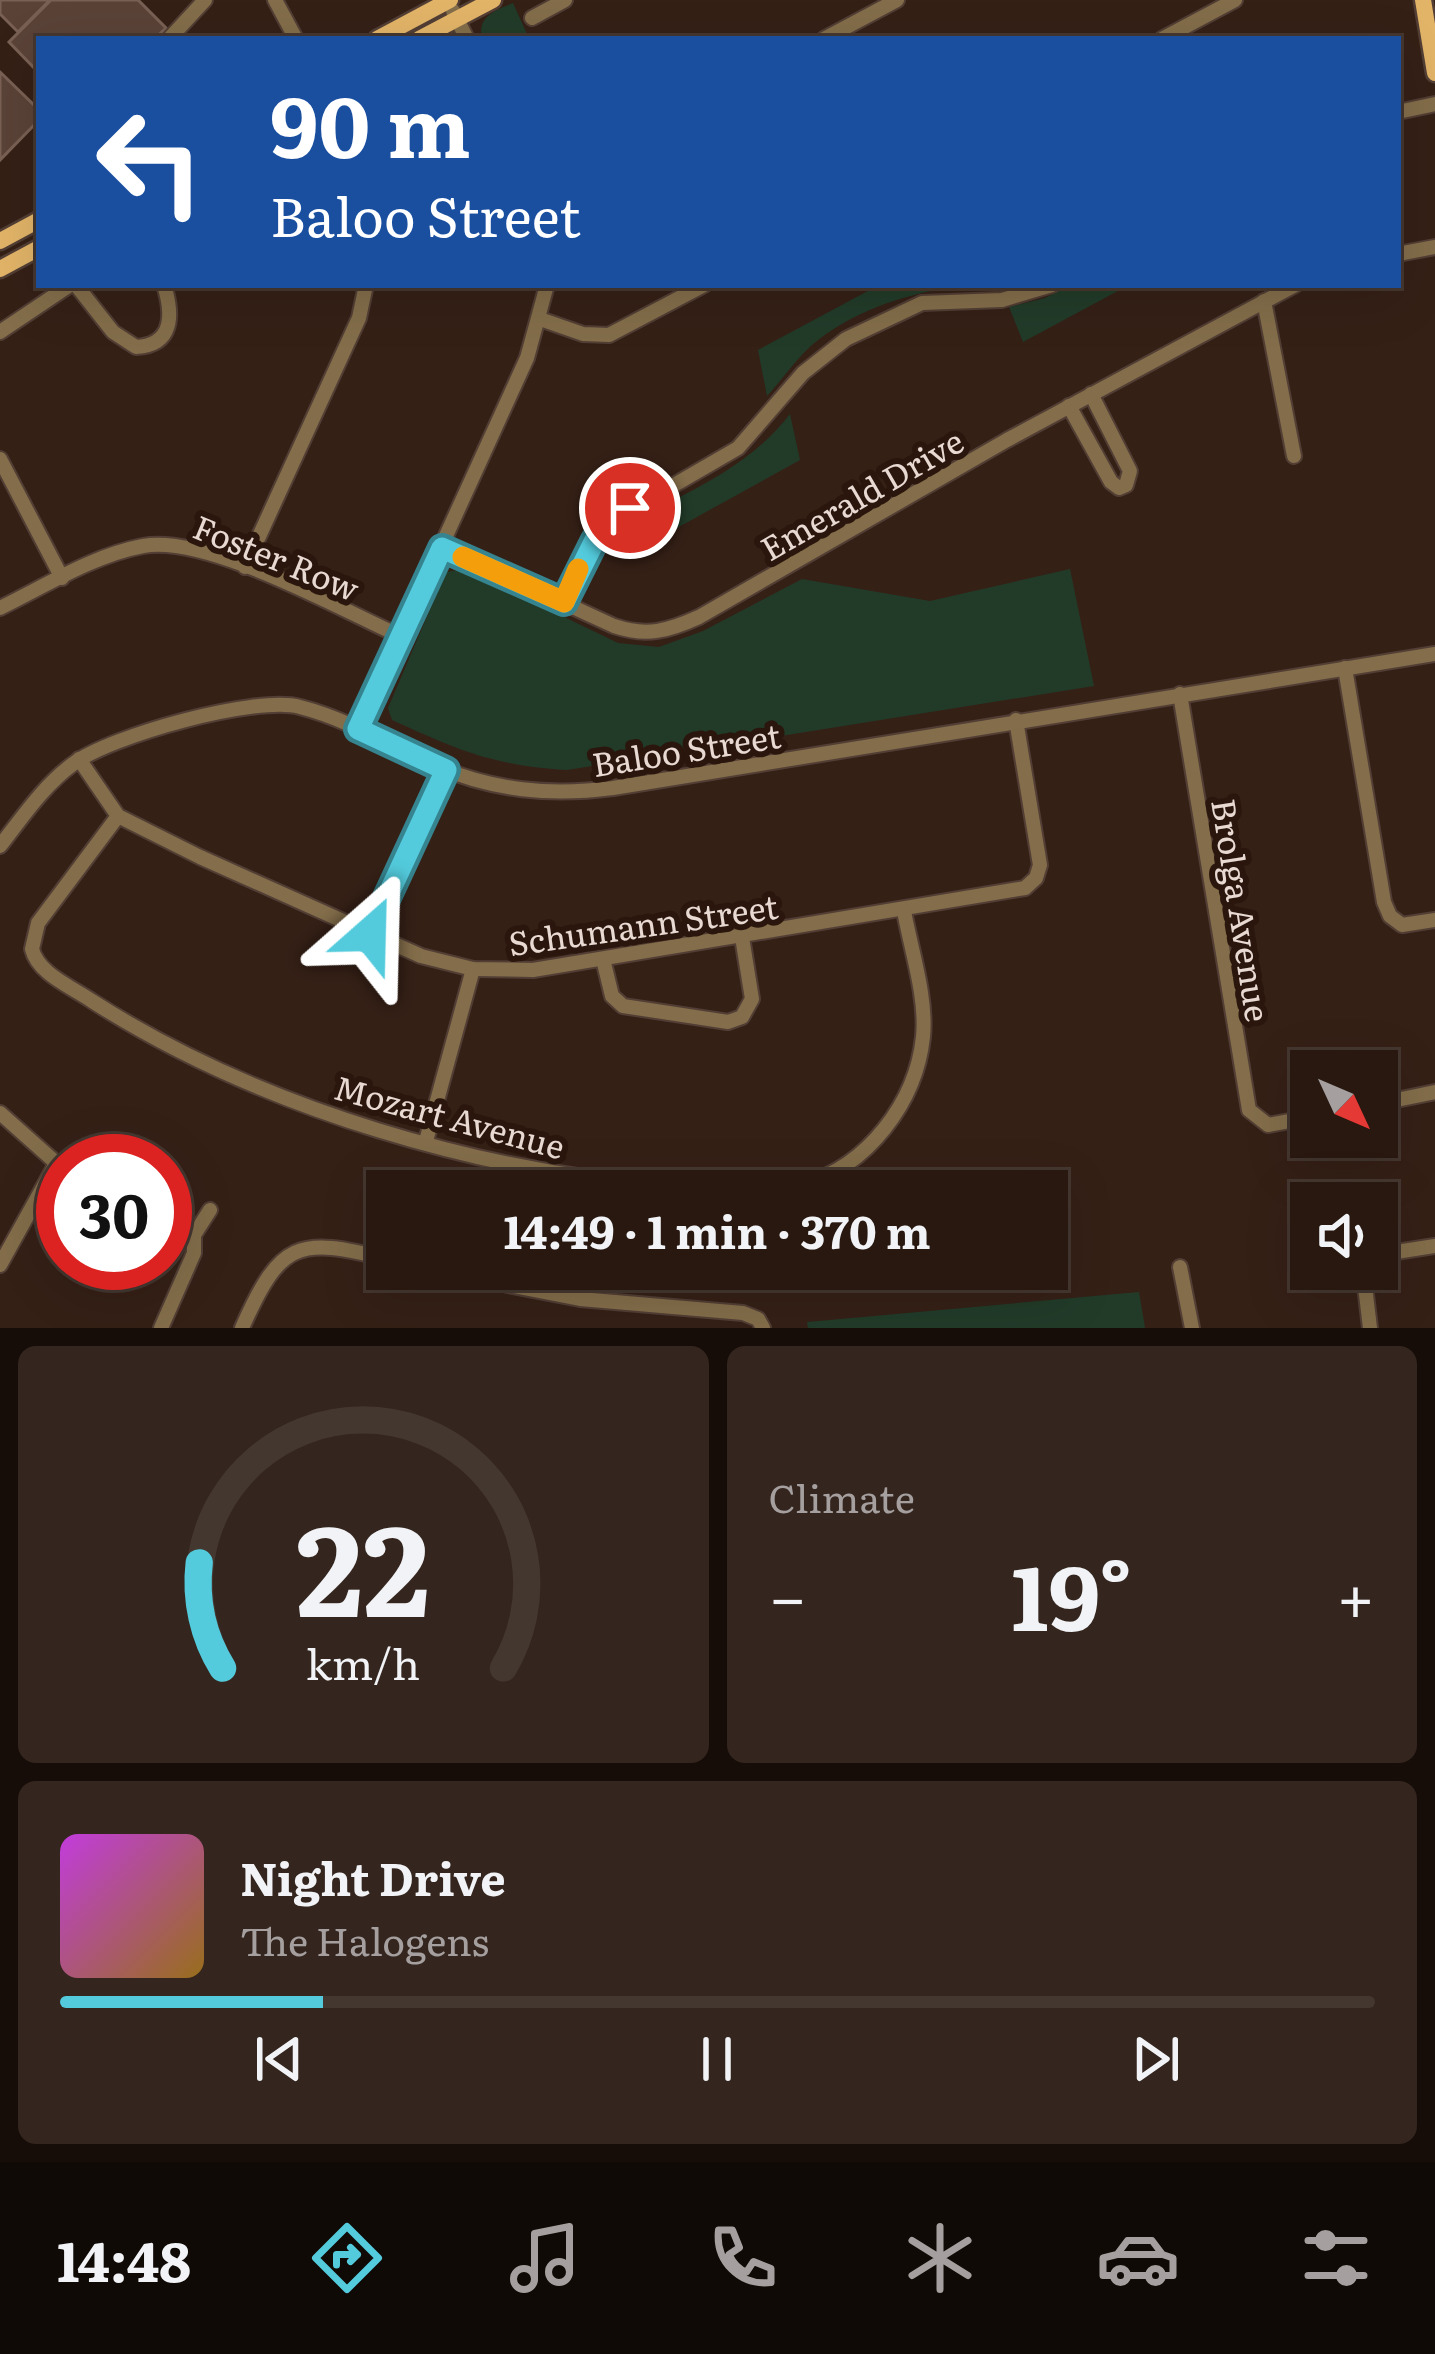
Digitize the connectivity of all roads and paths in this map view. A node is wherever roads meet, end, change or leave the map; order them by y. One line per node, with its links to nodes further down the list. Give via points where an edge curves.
1 (205, 0): 10 (street)
2 (275, 0): 11 (street)
3 (493, 0): 8 (main road)
4 (565, 0): 9 (street)
5 (897, 0): 15 (street)
6 (1235, 0): 16 (street)
7 (1423, 0): 17 (main road)
8 (451, 6): 12 (main road); 13 (main road); 14 (street)
9 (532, 18)
10 (172, 36)
11 (294, 36)
12 (384, 36)
13 (422, 36)
14 (466, 36)
15 (830, 36)
16 (1168, 36)
17 (1435, 73)
18 (1435, 104): 19 (street)
19 (1401, 111)
20 (36, 222): 21 (main road)
21 (0, 241)
22 (1435, 247): 24 (street)
23 (36, 250): 25 (main road)
24 (1401, 253)
25 (0, 269)
26 (68, 288): 36 (street)
27 (76, 288): 28 (street, via 122,340 145,347 170,323)
28 (164, 288)
29 (365, 288): 42 (street)
30 (546, 288): 35 (street)
31 (698, 288): 35 (street, via 609,335)
32 (1042, 288): 44 (street, via 1002,300 922,303 846,339 803,373 738,448 612,521 587,551)
33 (1289, 288): 34 (street, Emerald Drive)
34 (1264, 301): 37 (street, Emerald Drive); 39 (street)
35 (540, 319): 41 (street)
36 (0, 332)
37 (1091, 394): 38 (street, Emerald Drive); 38 (street, via 1130,471 1126,485 1111,482)
38 (1069, 406): 44 (street, Emerald Drive, via 672,629 628,631)
39 (1294, 456)
40 (0, 459): 43 (street)
41 (442, 548): 44 (street, Emerald Drive); 46 (street)
42 (245, 567): 43 (street, Foster Row, via 164,543 122,551); 46 (street, Foster Row)
43 (62, 578): 45 (street, Foster Row)
44 (564, 602)
45 (0, 608)
46 (400, 636): 51 (street)
47 (1435, 654): 48 (street, Baloo Street)
48 (1346, 668): 49 (street, Baloo Street); 57 (street, via 1387,910 1402,925)
49 (1180, 694): 50 (street, Baloo Street); 65 (street, Brolga Avenue, via 1248,1106 1268,1125)
50 (1016, 720): 53 (street, Baloo Street, via 588,791 518,790); 56 (street, Schumann Street, via 1036,878 1018,892)
51 (358, 729): 52 (street, Baloo Street, via 295,705 254,705 136,735); 53 (street, Baloo Street)
52 (79, 759): 54 (street); 55 (street, Baloo Street)
53 (446, 770): 58 (street)
54 (118, 816): 58 (street, Schumann Street); 66 (street, Mozart Avenue, via 38,923 32,949 43,968 131,1024 253,1083)
55 (0, 846)
56 (904, 911): 59 (street, Schumann Street); 66 (street, Mozart Avenue, via 923,1020 915,1070 879,1136 817,1179 761,1191 645,1185)
57 (1435, 920)
58 (370, 934): 61 (street, Schumann Street)
59 (742, 938): 60 (street, Schumann Street); 60 (street, via 752,999 742,1017 728,1022 623,1006 612,996)
60 (603, 959): 61 (street, Schumann Street)
61 (473, 969): 66 (street)
62 (1435, 1092): 63 (street)
63 (1398, 1099)
64 (0, 1113): 67 (street)
65 (1290, 1121)
66 (426, 1142)
67 (36, 1145)
68 (36, 1206): 74 (street)
69 (210, 1210): 70 (street)
70 (194, 1235): 78 (street)
71 (1435, 1246): 72 (street)
72 (1398, 1252)
73 (366, 1254): 79 (street, via 331,1245 299,1250 264,1282)
74 (0, 1265)
75 (1180, 1267): 81 (street)
76 (520, 1290): 80 (street, via 743,1313)
77 (1365, 1290): 82 (street)
78 (162, 1328)
79 (242, 1328)
80 (763, 1328)
81 (1192, 1328)
82 (1370, 1328)

